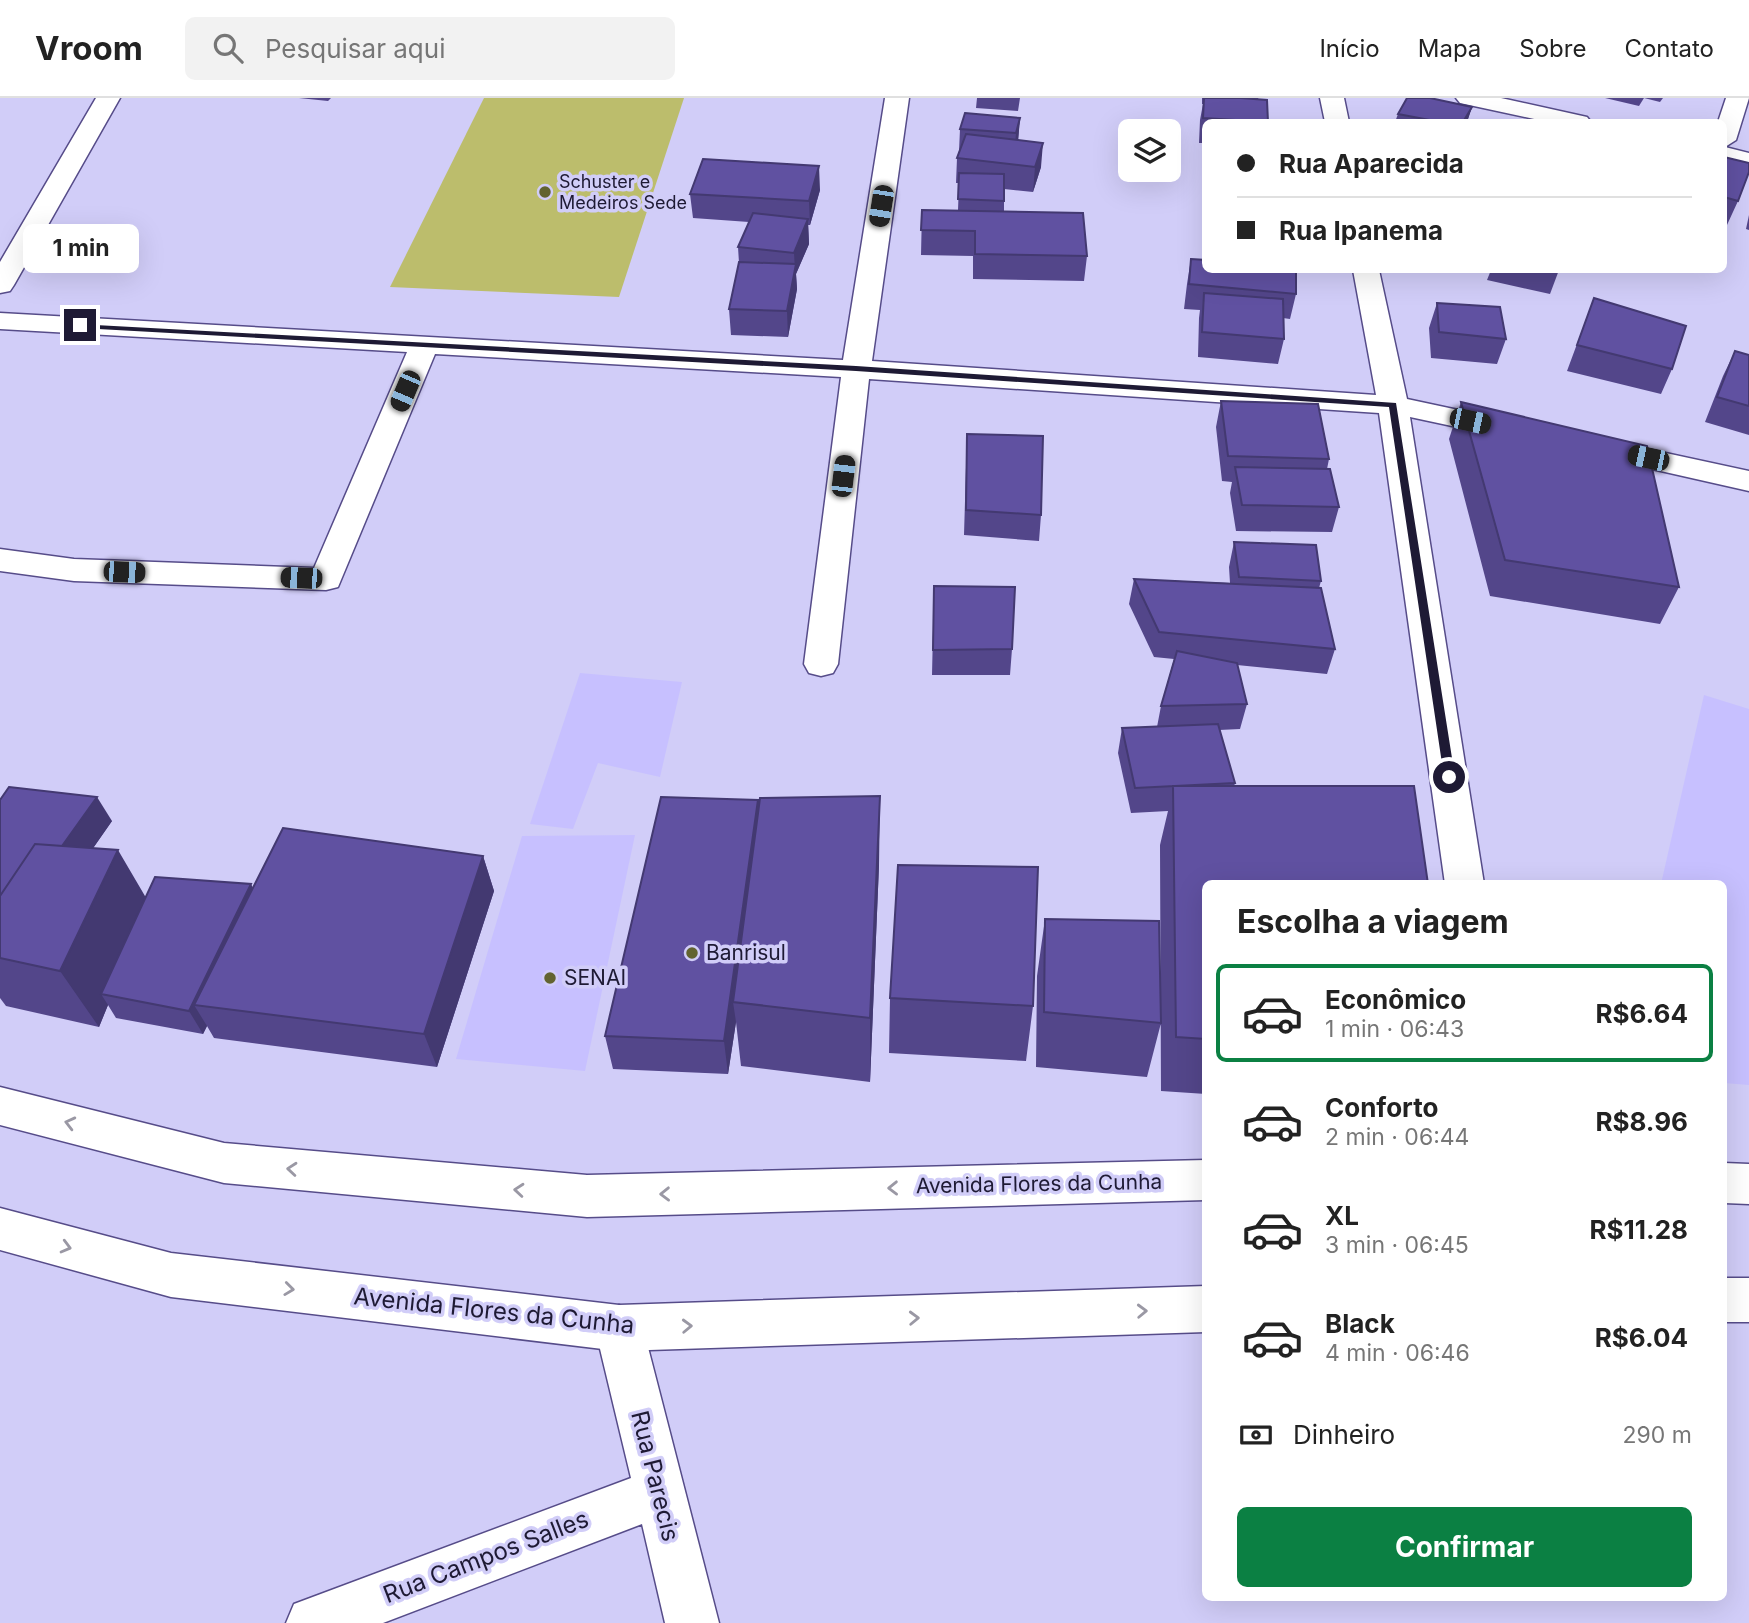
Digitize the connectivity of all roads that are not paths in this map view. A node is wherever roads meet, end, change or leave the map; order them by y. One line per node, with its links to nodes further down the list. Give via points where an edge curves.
1 (108, 98): 12 (street)
2 (897, 98): 15 (street)
3 (1332, 98): 6 (street)
4 (1468, 98): 7 (street)
5 (1738, 98): 8 (street)
6 (1336, 119)
7 (1565, 119)
8 (1727, 131)
9 (1727, 155): 10 (street)
10 (1749, 160)
11 (1367, 273): 16 (street)
12 (0, 285)
13 (0, 321): 14 (street)
14 (425, 344): 15 (street); 20 (street, via 326,579 74,570)
15 (856, 369): 16 (street); 21 (street)
16 (1393, 405): 17 (street); 22 (street)
17 (1539, 435)
18 (1579, 444): 19 (street)
19 (1749, 481)
20 (0, 560)
21 (821, 664)
22 (1464, 880)
23 (0, 1106): 24 (street, Avenida Flores da Cunha, one-way to 23, via 587,1196 224,1163)
24 (1202, 1180)
25 (1727, 1183): 26 (street)
26 (1749, 1184)
27 (0, 1229): 31 (street, Avenida Flores da Cunha, one-way to 31, via 171,1275)
28 (1727, 1300): 29 (street)
29 (1749, 1300)
30 (1202, 1309): 31 (street, Avenida Flores da Cunha, one-way to 30)
31 (619, 1328): 32 (street, Rua Parecis)
32 (660, 1492): 33 (street, Rua Campos Salles); 34 (street, Rua Parecis)
33 (313, 1623)
34 (692, 1623)

